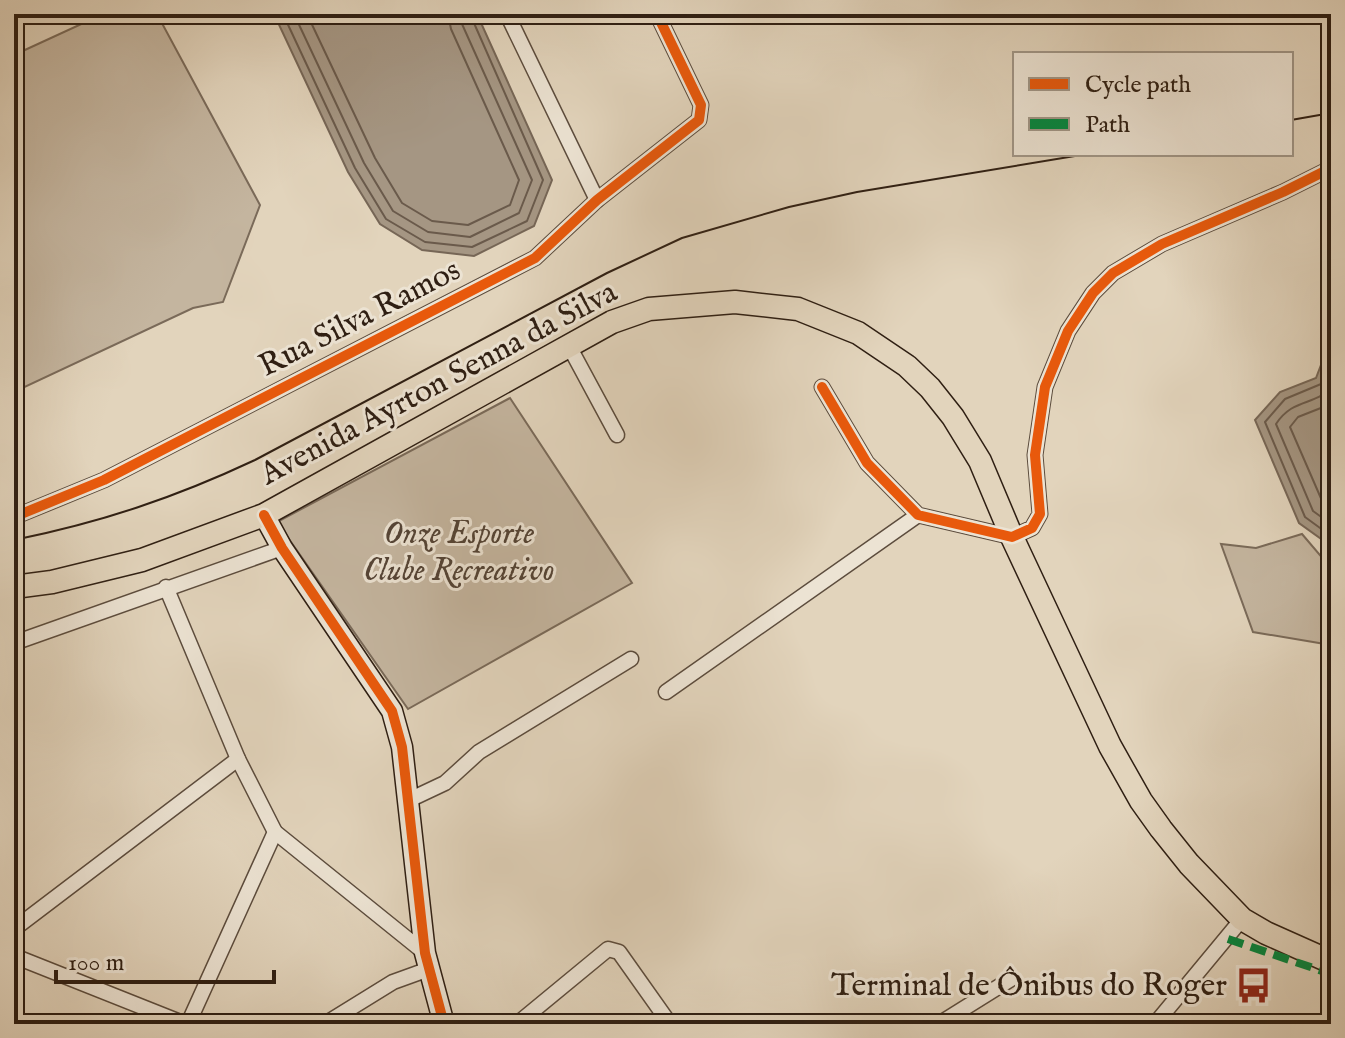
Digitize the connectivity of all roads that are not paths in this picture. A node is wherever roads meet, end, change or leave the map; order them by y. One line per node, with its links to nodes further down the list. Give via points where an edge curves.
1 (507, 14): 4 (street)
2 (657, 14): 4 (street, Rua Silva Ramos, via 701,105 699,120)
3 (1331, 168): 11 (street, via 1162,244 1113,273 1093,293 1068,331 1045,387 1035,455 1039,520)
4 (597, 200): 10 (street, Rua Silva Ramos, via 535,258 104,480)
5 (569, 346): 7 (street); 8 (main road, Avenida Ayrton Senna da Silva); 11 (main road, Avenida Ayrton Senna da Silva, via 649,309 735,302 798,309 858,333 907,366 953,417 980,461)
6 (822, 387): 9 (street, via 867,463)
7 (617, 435)
8 (264, 515): 12 (street); 13 (main road, Avenida Ayrton Senna da Silva, via 142,560)
9 (918, 515): 11 (street); 17 (street)
10 (14, 517)
11 (1012, 537): 21 (main road, Avenida Ayrton Senna da Silva, via 1141,801 1189,864)
12 (282, 548): 14 (street); 19 (street, via 392,711)
13 (14, 587)
14 (166, 587): 15 (street); 18 (street)
15 (14, 643)
16 (631, 659): 19 (street, via 479,752 445,783)
17 (666, 692)
18 (238, 759): 20 (street); 22 (street)
19 (409, 800): 24 (street)
20 (275, 832): 24 (street); 28 (street)
21 (1242, 919): 25 (main road, Avenida Ayrton Senna da Silva); 27 (street)
22 (14, 929)
23 (14, 956): 28 (street)
24 (427, 961): 29 (street); 30 (street)
25 (1331, 962)
26 (1011, 979): 33 (street)
27 (1158, 1023)
28 (186, 1024)
29 (325, 1024)
30 (444, 1024)
31 (517, 1024): 32 (street, via 611,949 619,952)
32 (670, 1024)
33 (939, 1024)

